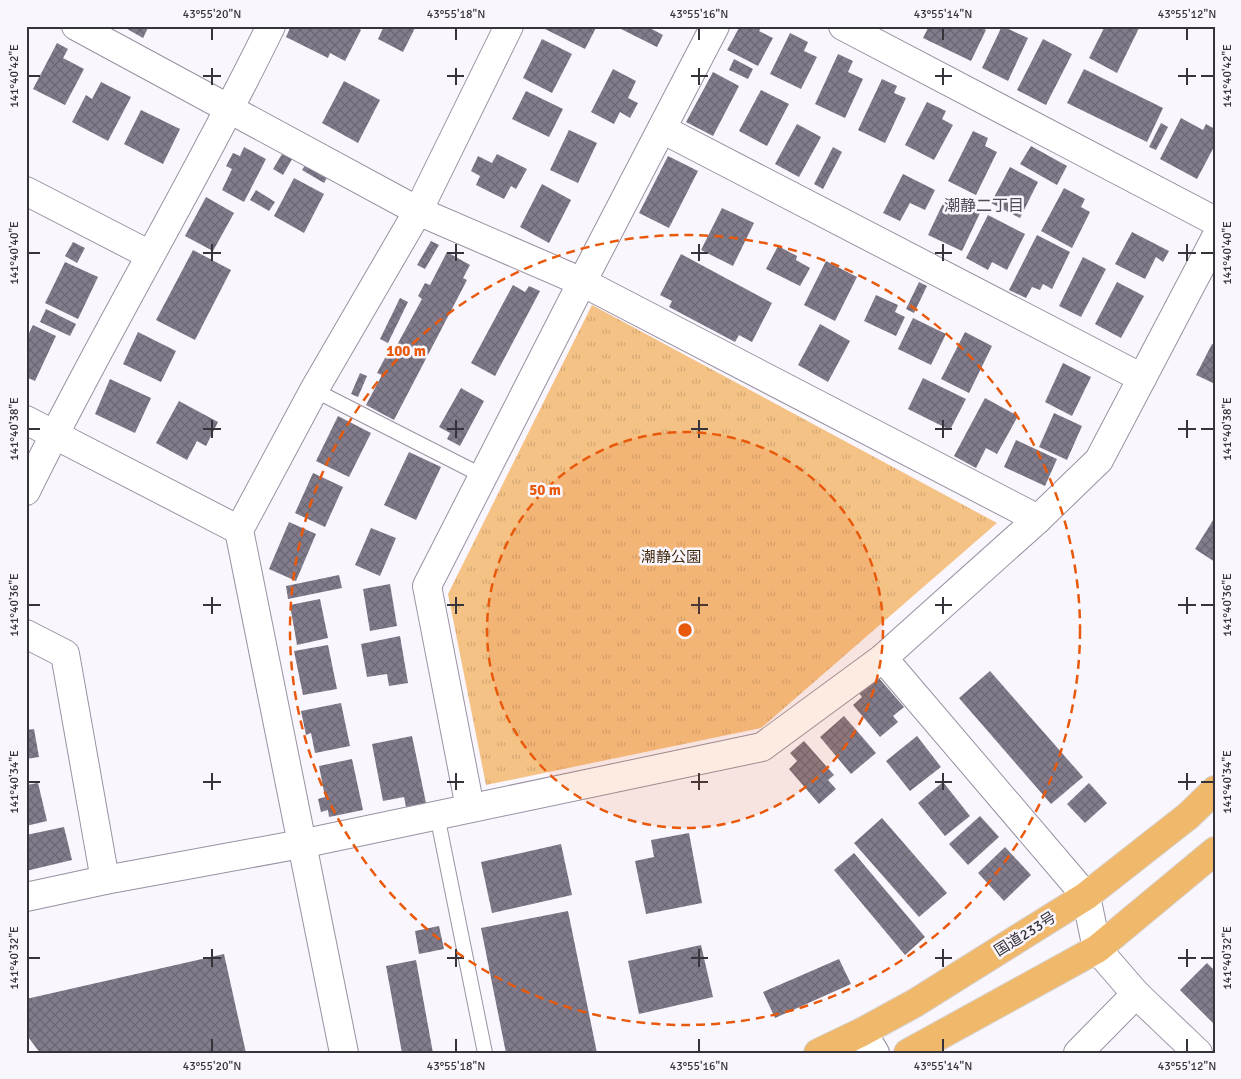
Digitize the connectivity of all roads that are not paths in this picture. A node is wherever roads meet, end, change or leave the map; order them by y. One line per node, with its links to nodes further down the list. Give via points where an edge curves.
1 (76, 26): 6 (street)
2 (271, 26): 6 (street)
3 (509, 26): 9 (street)
4 (715, 26): 7 (street)
5 (843, 26): 10 (street)
6 (230, 109): 9 (street); 12 (street)
7 (662, 129): 13 (street); 14 (street)
8 (26, 191): 12 (street)
9 (418, 211): 13 (street); 15 (street)
10 (1215, 221)
11 (1215, 239): 14 (street)
12 (150, 255): 17 (street)
13 (582, 282): 18 (street); 20 (street)
14 (1142, 378): 20 (street, via 1098,460)
15 (314, 390): 18 (lane); 21 (street)
16 (26, 420): 17 (street)
17 (54, 435): 19 (street); 21 (street)
18 (483, 476): 25 (street, via 427,586)
19 (26, 492)
20 (1038, 518): 23 (street)
21 (239, 530): 27 (street)
22 (26, 634): 29 (street, via 65,654)
23 (884, 658): 25 (street, via 762,747); 30 (street)
24 (1215, 790): 30 (highway, 国道233号, via 1188,816)
25 (470, 808): 26 (street)
26 (437, 815): 27 (street); 36 (lane)
27 (301, 844): 29 (street); 35 (street)
28 (1215, 851): 32 (highway)
29 (105, 880): 31 (street)
30 (1086, 896): 32 (street); 34 (highway, 国道233号, via 915,1003)
31 (26, 897)
32 (1097, 949): 33 (street); 38 (highway)
33 (1136, 994): 39 (street); 40 (street)
34 (869, 1042): 37 (highway, 国道233号)
35 (344, 1053)
36 (485, 1053)
37 (818, 1053)
38 (908, 1053)
39 (1078, 1053)
40 (1198, 1053)

